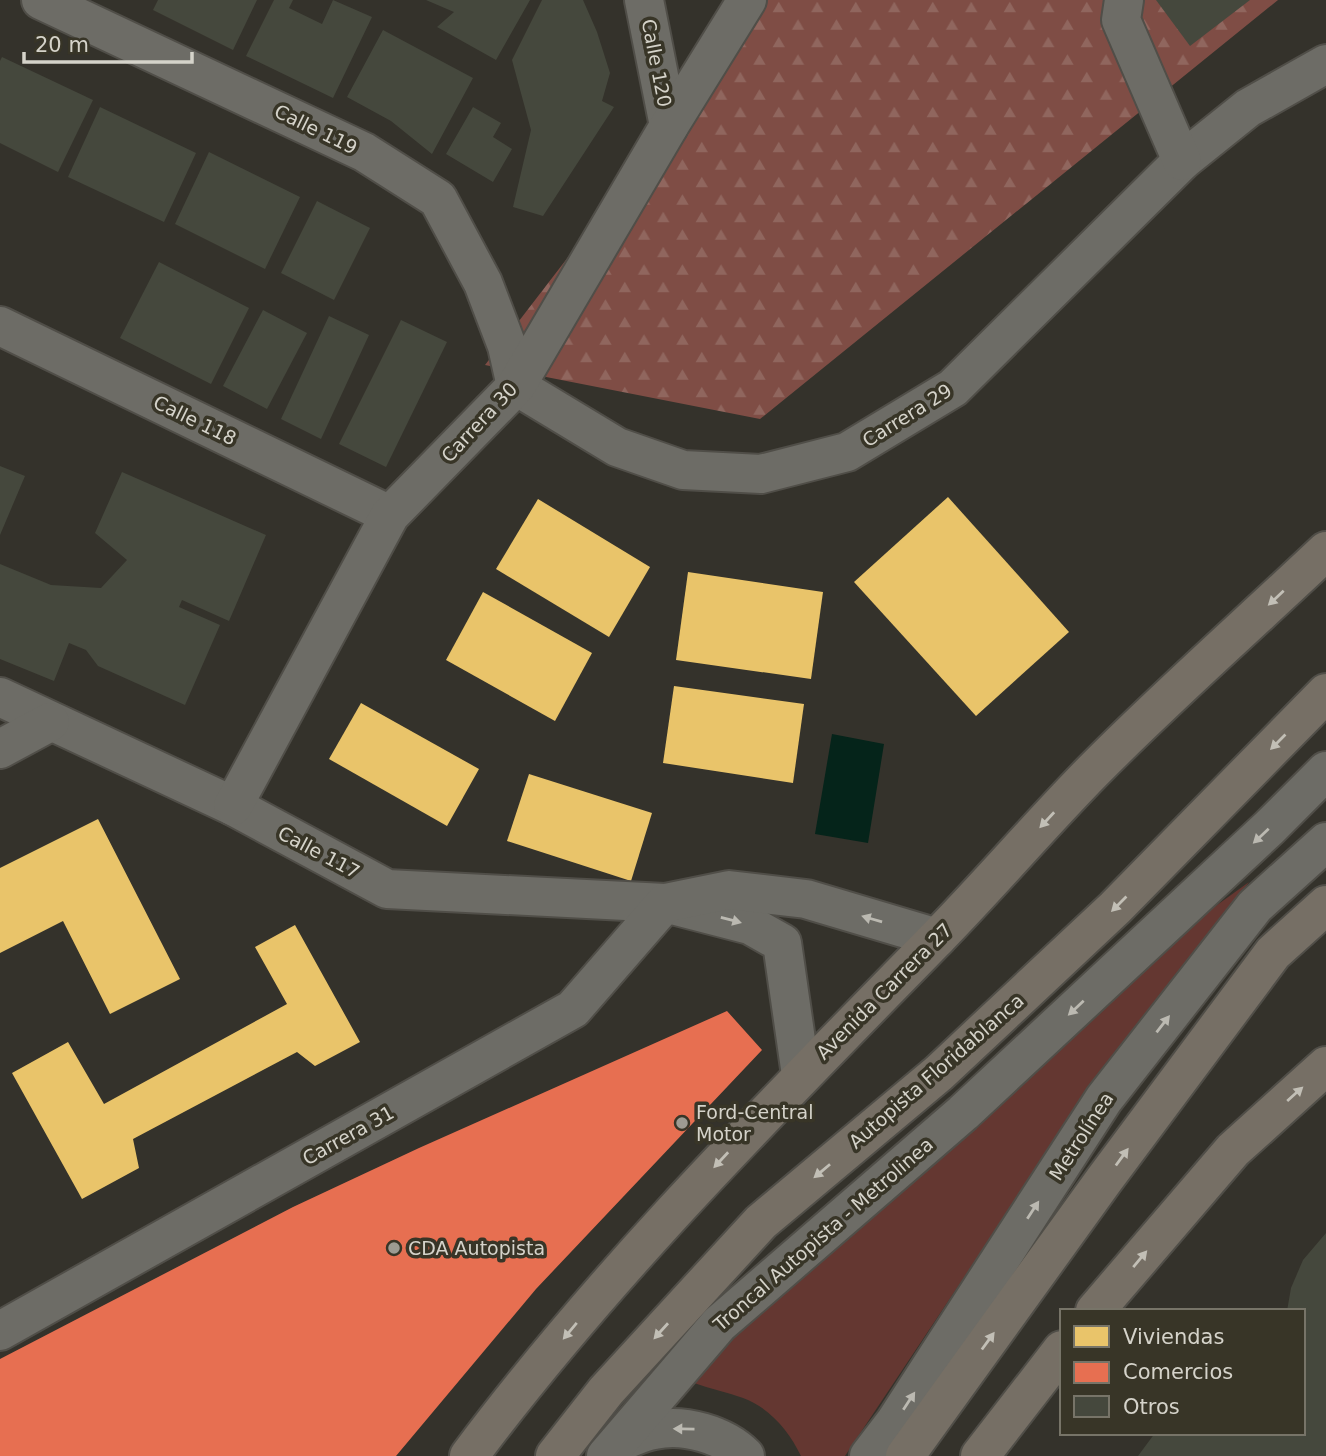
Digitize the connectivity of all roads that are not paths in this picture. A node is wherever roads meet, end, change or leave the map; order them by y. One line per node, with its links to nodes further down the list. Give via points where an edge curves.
1 (41, 0): 9 (street, Calle 119, via 364,152 438,199 483,283 507,346)
2 (644, 0): 6 (street, Calle 120)
3 (747, 0): 6 (street, Carrera 30)
4 (1125, 0): 7 (street, via 1121,20)
5 (1326, 64): 7 (street, Carrera 29, via 1248,107)
6 (669, 127): 9 (street, Carrera 30)
7 (1182, 161): 9 (street, Carrera 29, via 953,388 847,452 761,474 683,470 617,447)
8 (0, 326): 10 (street, Calle 118)
9 (516, 386): 10 (street, Carrera 30)
10 (390, 515): 17 (street, Carrera 30)
11 (1326, 551): 22 (highway, Avenida Carrera 27, one-way to 22, via 1093,771)
12 (1326, 693): 31 (highway, Autopista Floridablanca, one-way to 31, via 1115,908 939,1073 761,1222 606,1391)
13 (0, 697): 14 (street, Calle 117)
14 (50, 722): 15 (street); 17 (street, Calle 117)
15 (0, 749)
16 (1326, 771): 29 (street, Troncal Autopista - Metrolinea, one-way to 29, via 962,1112 719,1324)
17 (233, 806): 19 (street, Calle 117, via 387,889)
18 (1326, 842): 33 (street, Metrolínea, one-way to 18, via 1104,1099 1255,906)
19 (665, 903): 22 (street, one-way to 19, via 793,898 729,890); 25 (street, one-way to 25, via 750,925 782,943); 27 (street, Carrera 31, via 573,1009)
20 (1326, 905): 23 (highway)
21 (1326, 922): 23 (highway)
22 (937, 938): 25 (highway, Avenida Carrera 27)
23 (1273, 953): 34 (highway, one-way to 23)
24 (1326, 1066): 26 (highway, one-way to 24, via 1233,1150)
25 (801, 1075): 30 (highway, Avenida Carrera 27, one-way to 30, via 655,1230)
26 (1097, 1309)
27 (0, 1331)
28 (1060, 1353): 35 (highway)
29 (612, 1449): 32 (street, one-way to 29, via 734,1445 696,1429 656,1429)
30 (469, 1456)
31 (555, 1456)
32 (745, 1456)
33 (869, 1456)
34 (905, 1456)
35 (980, 1456)

